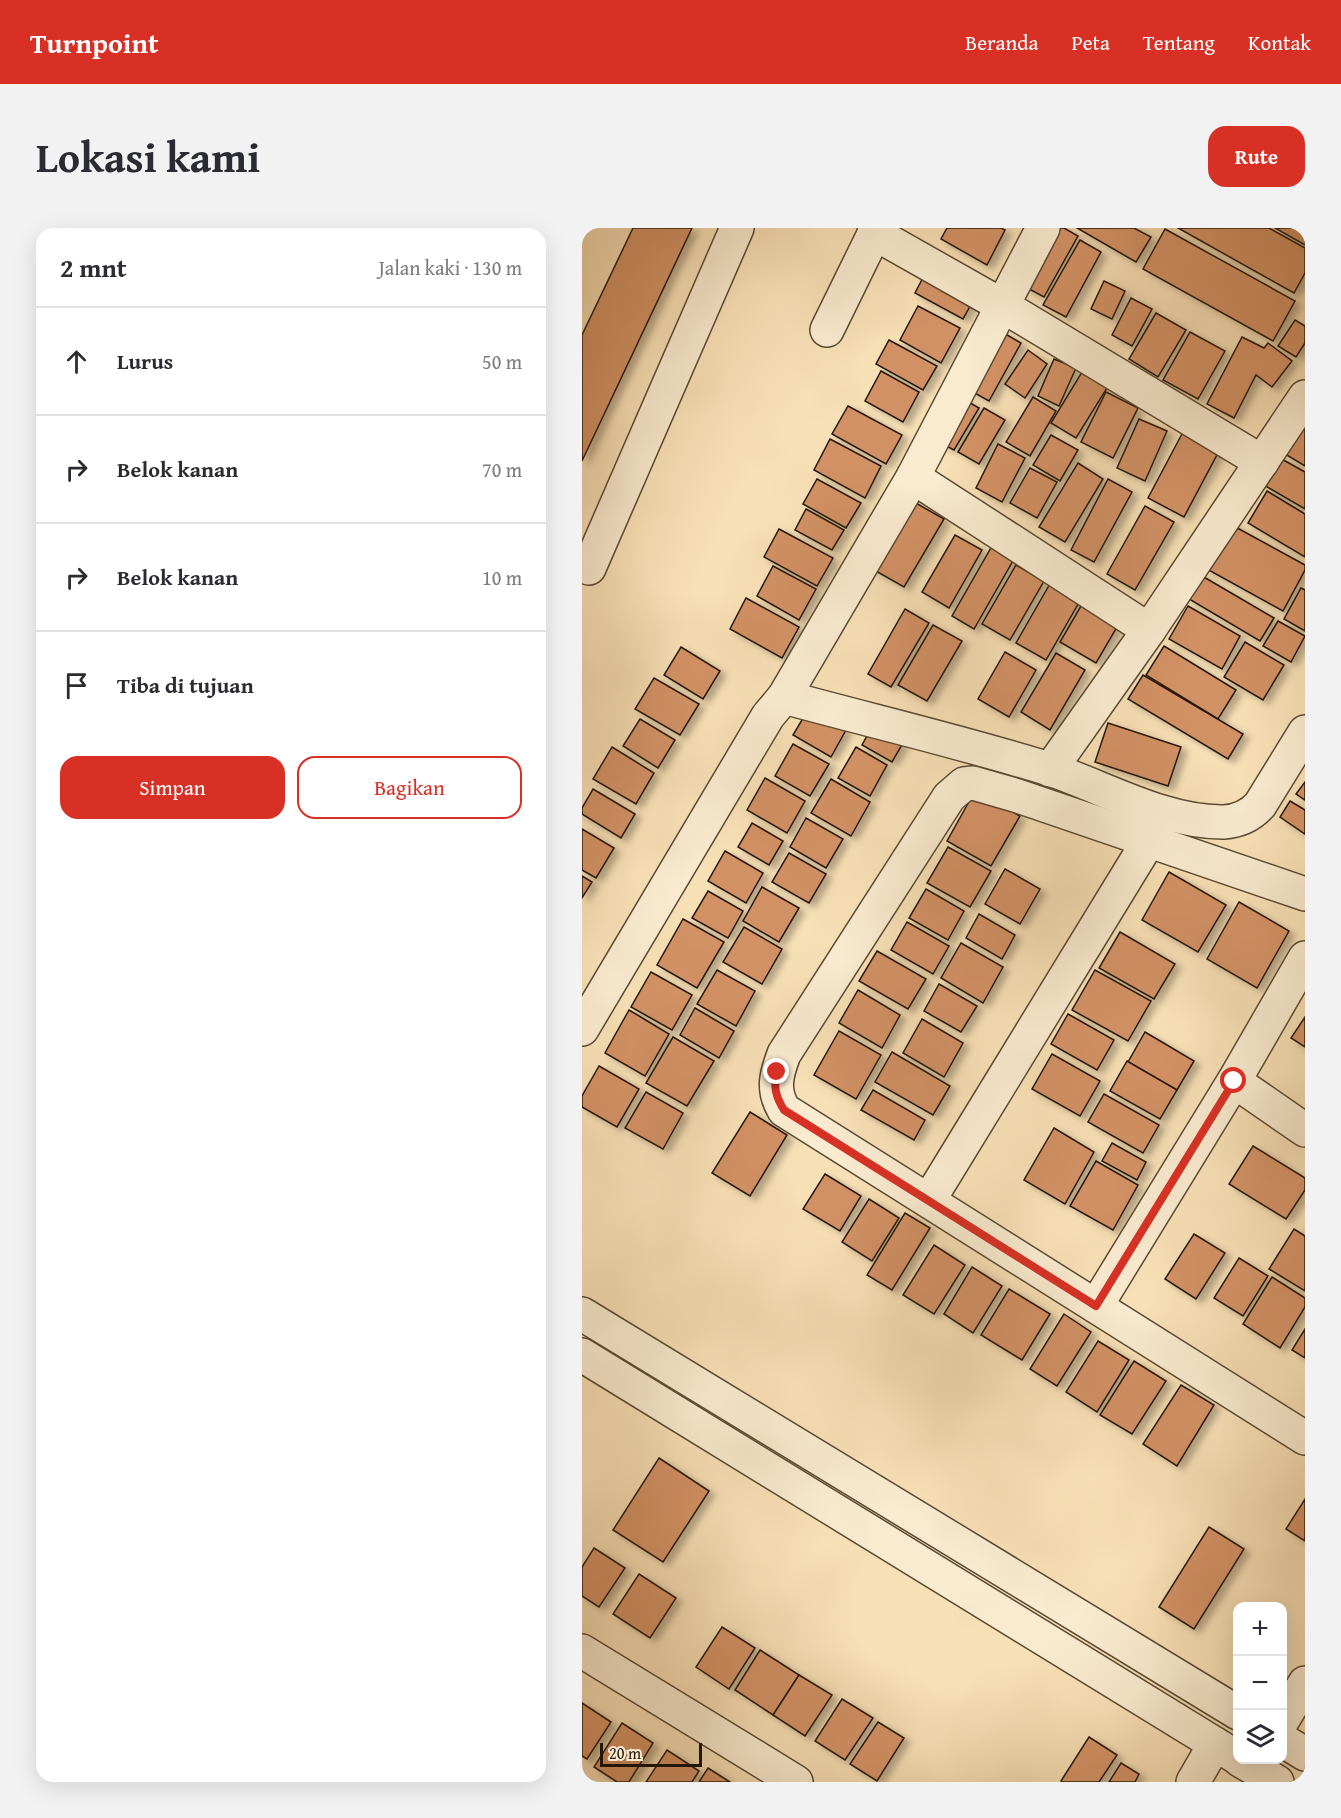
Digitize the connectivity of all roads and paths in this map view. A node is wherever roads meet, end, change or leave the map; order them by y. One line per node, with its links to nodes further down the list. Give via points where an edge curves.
1 (737, 228): 9 (street)
2 (1043, 228): 4 (street)
3 (876, 231): 4 (street); 5 (street)
4 (1003, 306): 7 (street); 8 (street)
5 (827, 330)
6 (1305, 397): 7 (street)
7 (1262, 462): 10 (street)
8 (913, 477): 10 (street); 11 (street)
9 (589, 568)
10 (1149, 630): 13 (street)
11 (784, 697): 13 (street); 17 (street, via 768,716)
12 (1305, 732): 13 (street, via 1260,805 1240,819 1223,822 1177,816)
13 (1050, 770)
14 (1148, 842): 15 (street); 20 (street); 20 (street, via 979,784 964,784 954,791 784,1054 775,1081 784,1110)
15 (1305, 894)
16 (1305, 958): 18 (street)
17 (582, 1029)
18 (1234, 1081): 19 (street); 21 (street)
19 (1305, 1130)
20 (929, 1200): 21 (street)
21 (1096, 1306): 24 (street)
22 (582, 1314): 27 (street)
23 (582, 1355): 31 (street)
24 (1305, 1438)
25 (582, 1651): 32 (street)
26 (1305, 1683): 28 (street)
27 (1233, 1710)
28 (1287, 1713)
29 (1287, 1743): 30 (street)
30 (1305, 1754)
31 (1246, 1766): 33 (street)
32 (796, 1782)
33 (1193, 1782)

